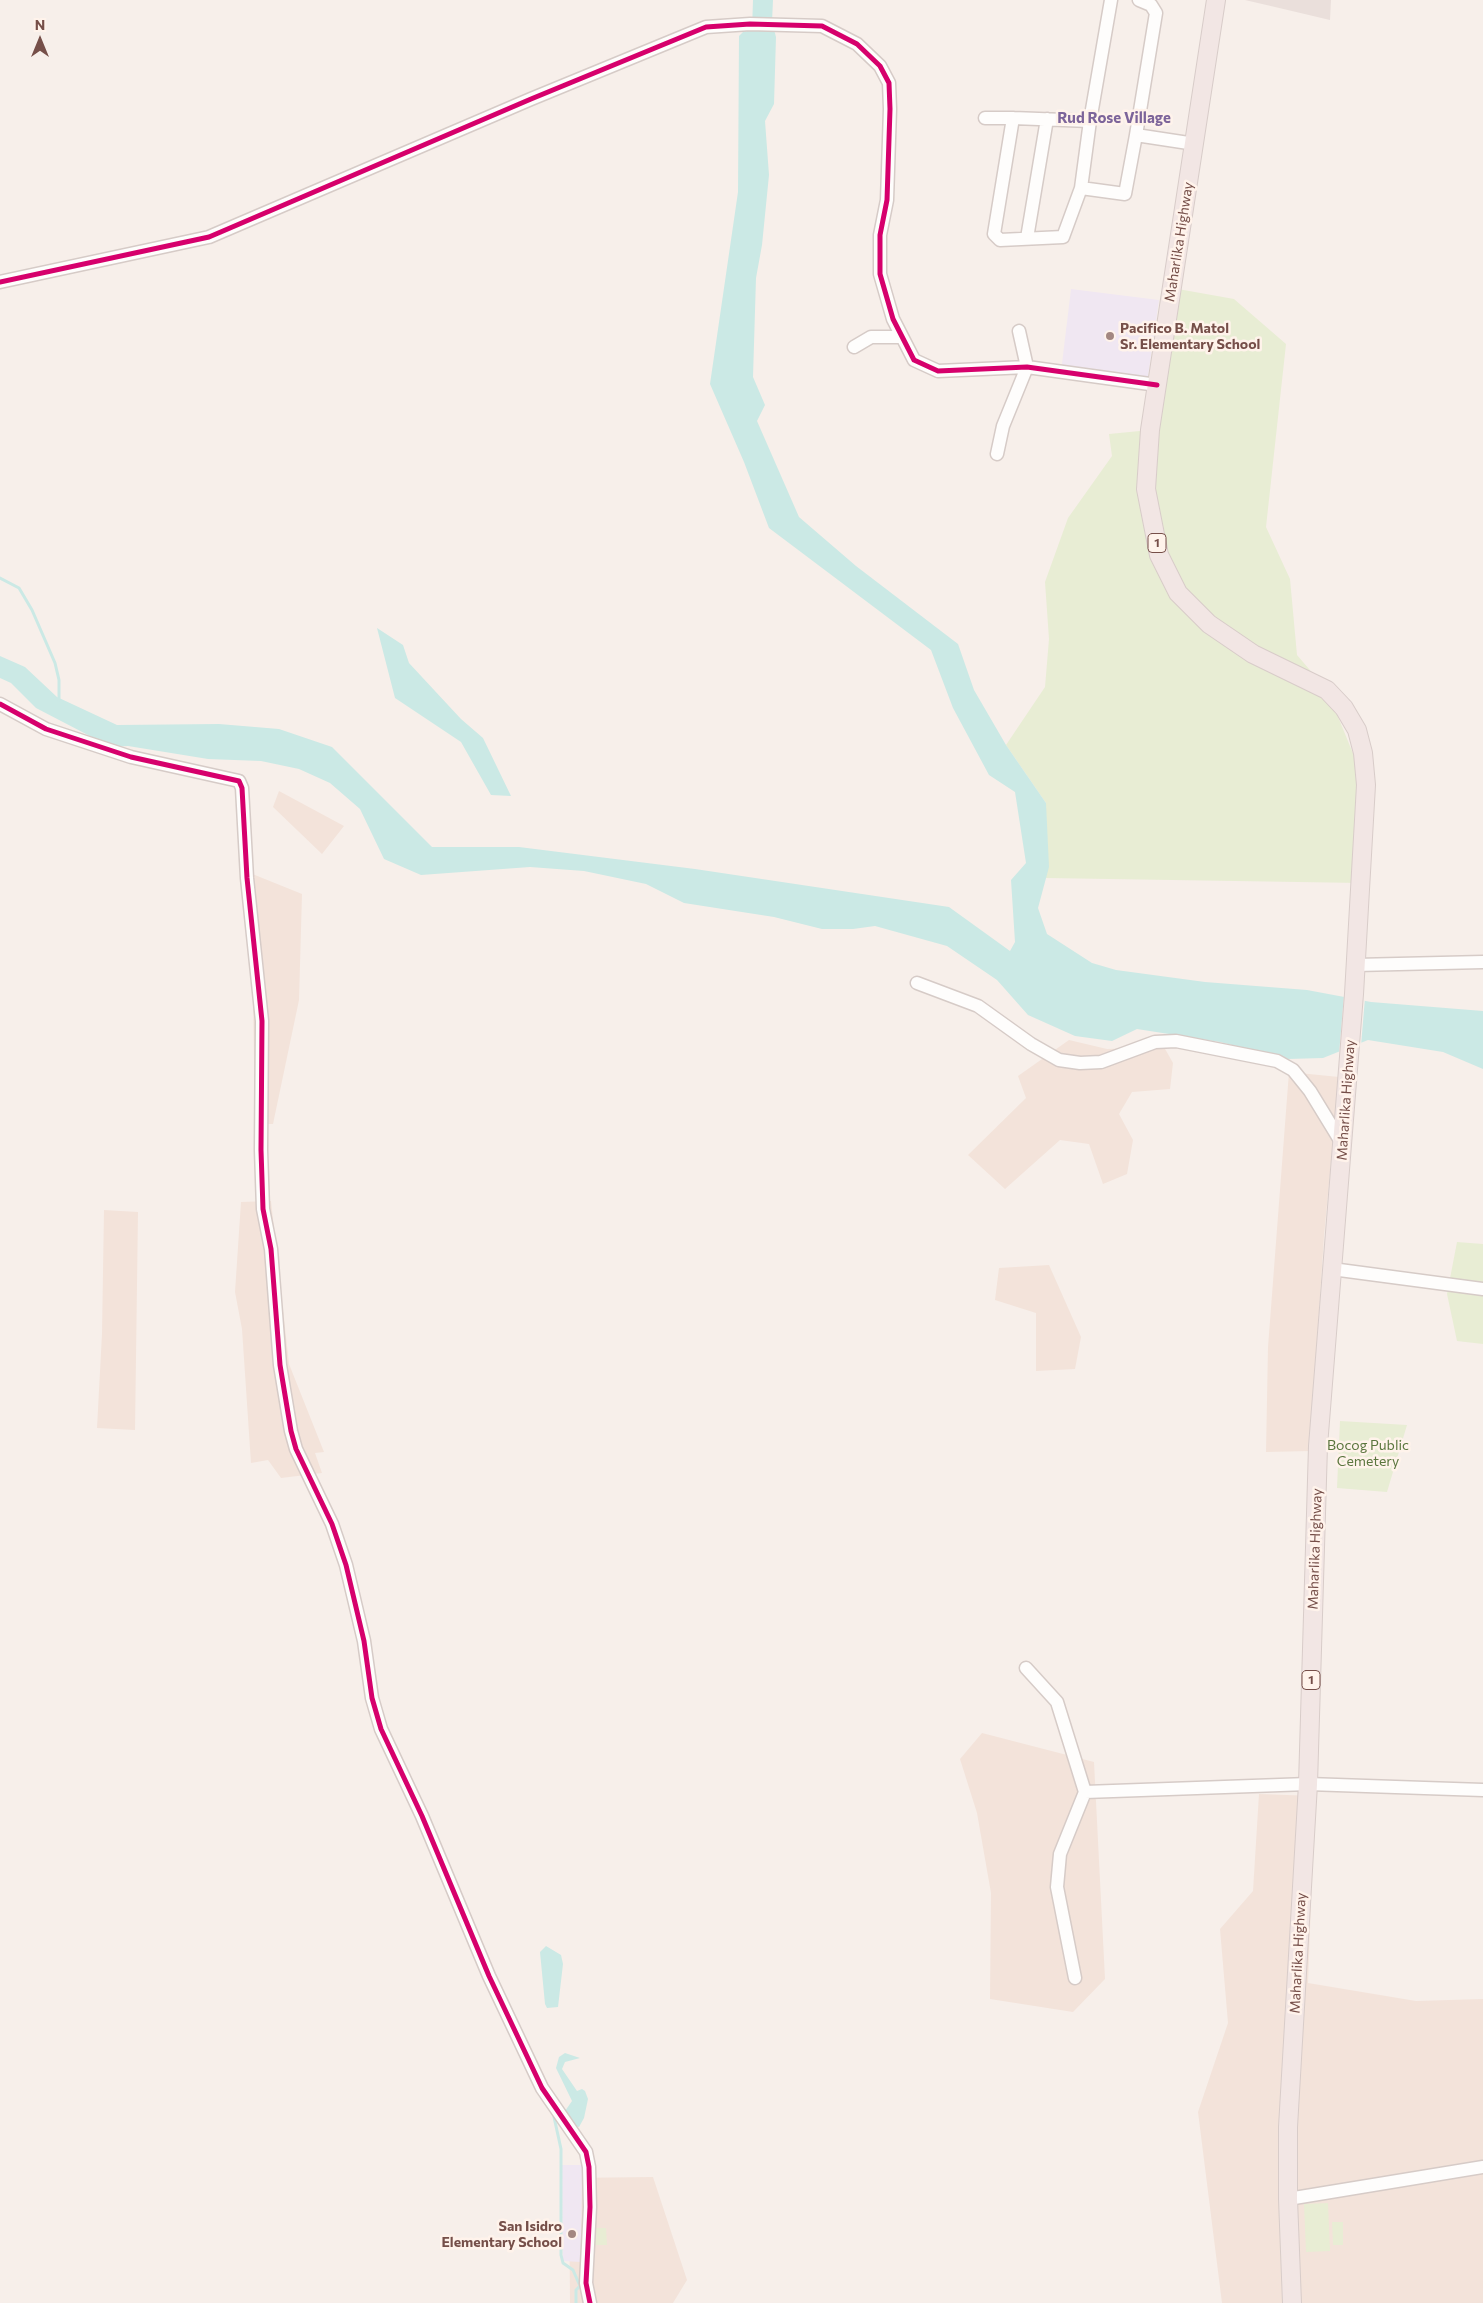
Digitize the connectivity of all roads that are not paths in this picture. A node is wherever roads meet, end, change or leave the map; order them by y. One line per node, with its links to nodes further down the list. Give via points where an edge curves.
1 (1111, 0): 7 (street)
2 (1139, 0): 8 (street, via 1151,5 1156,12)
3 (1216, 0): 9 (highway, Maharlika Highway / 1)
4 (986, 118): 5 (street)
5 (1013, 118): 6 (street); 11 (street, via 994,234 1000,240)
6 (1047, 120): 7 (street); 11 (street)
7 (1090, 121): 10 (street)
8 (1136, 135): 9 (street); 10 (street, via 1125,194)
9 (1195, 144): 17 (highway, Maharlika Highway / 1)
10 (1081, 188): 11 (street, via 1063,237)
11 (1027, 238)
12 (0, 282): 14 (street, via 208,237 706,28 750,24 822,26 857,44 880,66 889,83 887,200 880,235 880,274 892,319)
13 (1019, 330): 16 (street)
14 (902, 337): 15 (street, via 871,337); 16 (street, via 914,360 938,371)
15 (854, 347)
16 (1027, 367): 17 (street); 18 (street, via 1003,426)
17 (1157, 385): 21 (highway, Maharlika Highway / 1, via 1146,489 1159,555 1178,592 1209,624 1253,654 1327,690 1344,708 1357,730 1366,784)
18 (997, 454)
19 (0, 704): 33 (street, via 46,730 130,757 240,781 262,1021 264,1209 271,1249 280,1365 291,1431 296,1449 332,1524 346,1565 381,1729 542,2088 586,2152 590,2190 586,2283)
20 (1483, 962): 21 (street)
21 (1356, 965): 23 (highway, Maharlika Highway / 1)
22 (917, 983): 23 (street, via 978,1006 1058,1060 1101,1062 1155,1042 1176,1041 1276,1061 1293,1070 1310,1090)
23 (1343, 1145): 24 (highway, Maharlika Highway / 1)
24 (1332, 1269): 25 (street); 27 (highway, Maharlika Highway / 1, via 1318,1446)
25 (1483, 1289)
26 (1026, 1668): 29 (street, via 1057,1702)
27 (1308, 1784): 28 (street); 29 (street); 32 (highway, Maharlika Highway / 1, via 1291,2062)
28 (1483, 1790)
29 (1086, 1792): 30 (street, via 1060,1854 1057,1887)
30 (1075, 1978)
31 (1483, 2167): 32 (street)
32 (1288, 2199): 34 (highway, Maharlika Highway / 1)
33 (590, 2303)
34 (1292, 2303)

